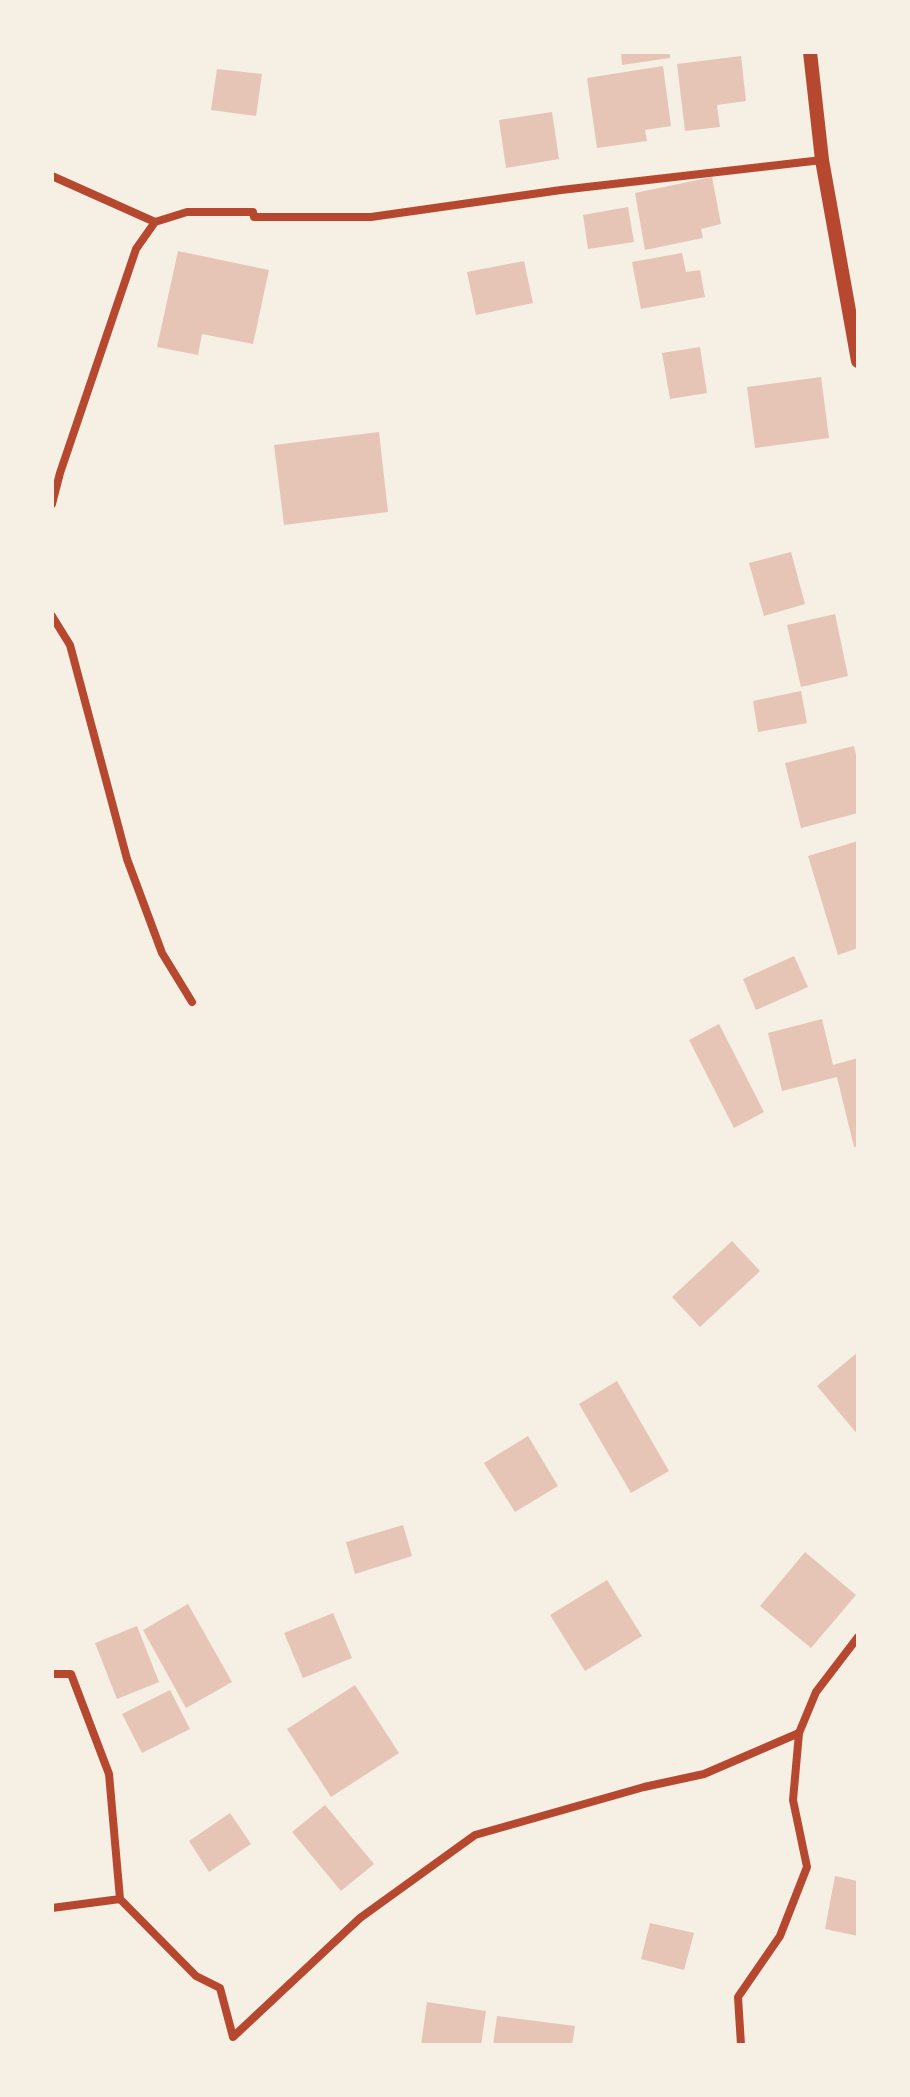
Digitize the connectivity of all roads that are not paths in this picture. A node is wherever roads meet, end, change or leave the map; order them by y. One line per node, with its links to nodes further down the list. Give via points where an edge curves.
1 (810, 52): 2 (street)
2 (822, 160): 4 (street, via 371,217 187,212); 5 (street)
3 (52, 176): 4 (street)
4 (155, 222): 6 (street, via 136,249)
5 (858, 361)
6 (52, 504)
7 (52, 616): 8 (street, via 70,645 127,859 162,953)
8 (192, 1002)
9 (858, 1637): 11 (street, via 816,1692)
10 (52, 1674): 12 (street, via 71,1674 109,1774)
11 (799, 1733): 14 (street, via 704,1774 475,1835 360,1918); 16 (street, via 793,1800 807,1867 780,1936 738,1997)
12 (120, 1899): 13 (street); 14 (street, via 196,1976 220,1988)
13 (52, 1908)
14 (233, 2037): 15 (street)
15 (226, 2045)
16 (741, 2045)

